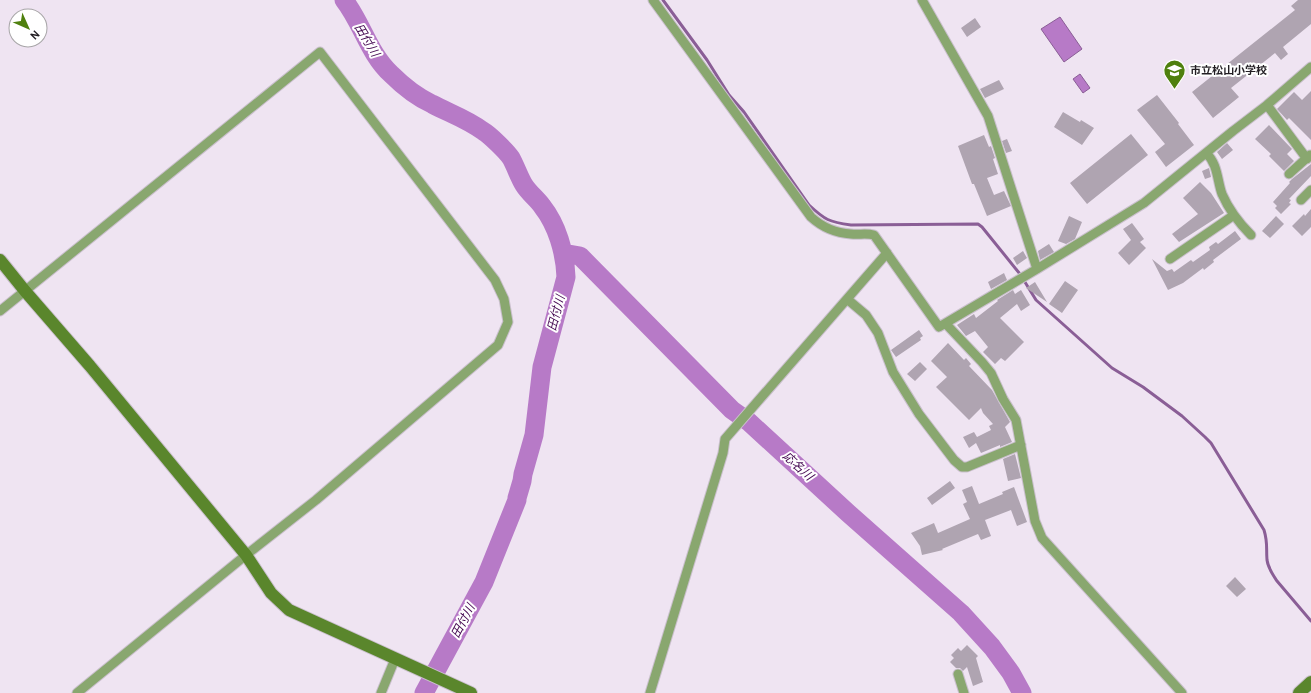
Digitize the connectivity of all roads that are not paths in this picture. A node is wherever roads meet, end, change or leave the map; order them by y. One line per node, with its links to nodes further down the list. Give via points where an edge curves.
1 (652, 0): 12 (street, via 811,217 837,232 874,235)
2 (922, 0): 15 (street, via 988,116)
3 (1311, 68): 4 (street)
4 (1267, 105): 5 (street); 6 (street)
5 (1206, 153): 10 (street, via 1213,159 1222,193); 15 (street, via 1144,203)
6 (1309, 156): 7 (street)
7 (1289, 174)
8 (1311, 190): 9 (street)
9 (1301, 200)
10 (1234, 215): 11 (street); 13 (street)
11 (1251, 235)
12 (887, 253): 17 (street); 19 (street, via 936,324 939,327)
13 (1170, 259)
14 (0, 260): 16 (street)
15 (1038, 269): 19 (street)
16 (24, 291): 18 (street); 21 (street, via 90,366); 21 (street, via 320,52 495,280 504,299 508,322 498,345 316,500)
17 (847, 299): 20 (street, via 866,315 878,333 893,372 904,392 954,460 967,467); 28 (street, via 725,439 721,460)
18 (0, 311)
19 (946, 324): 20 (street, via 991,373 1016,420)
20 (1021, 445): 30 (street, via 1035,521 1042,538)
21 (246, 555): 22 (street, via 271,593 289,610); 26 (street)
22 (395, 659): 25 (street); 27 (street)
23 (958, 674): 29 (street)
24 (1311, 682): 31 (street)
25 (470, 692)
26 (77, 693)
27 (381, 693)
28 (650, 693)
29 (964, 693)
30 (1182, 693)
31 (1299, 693)

